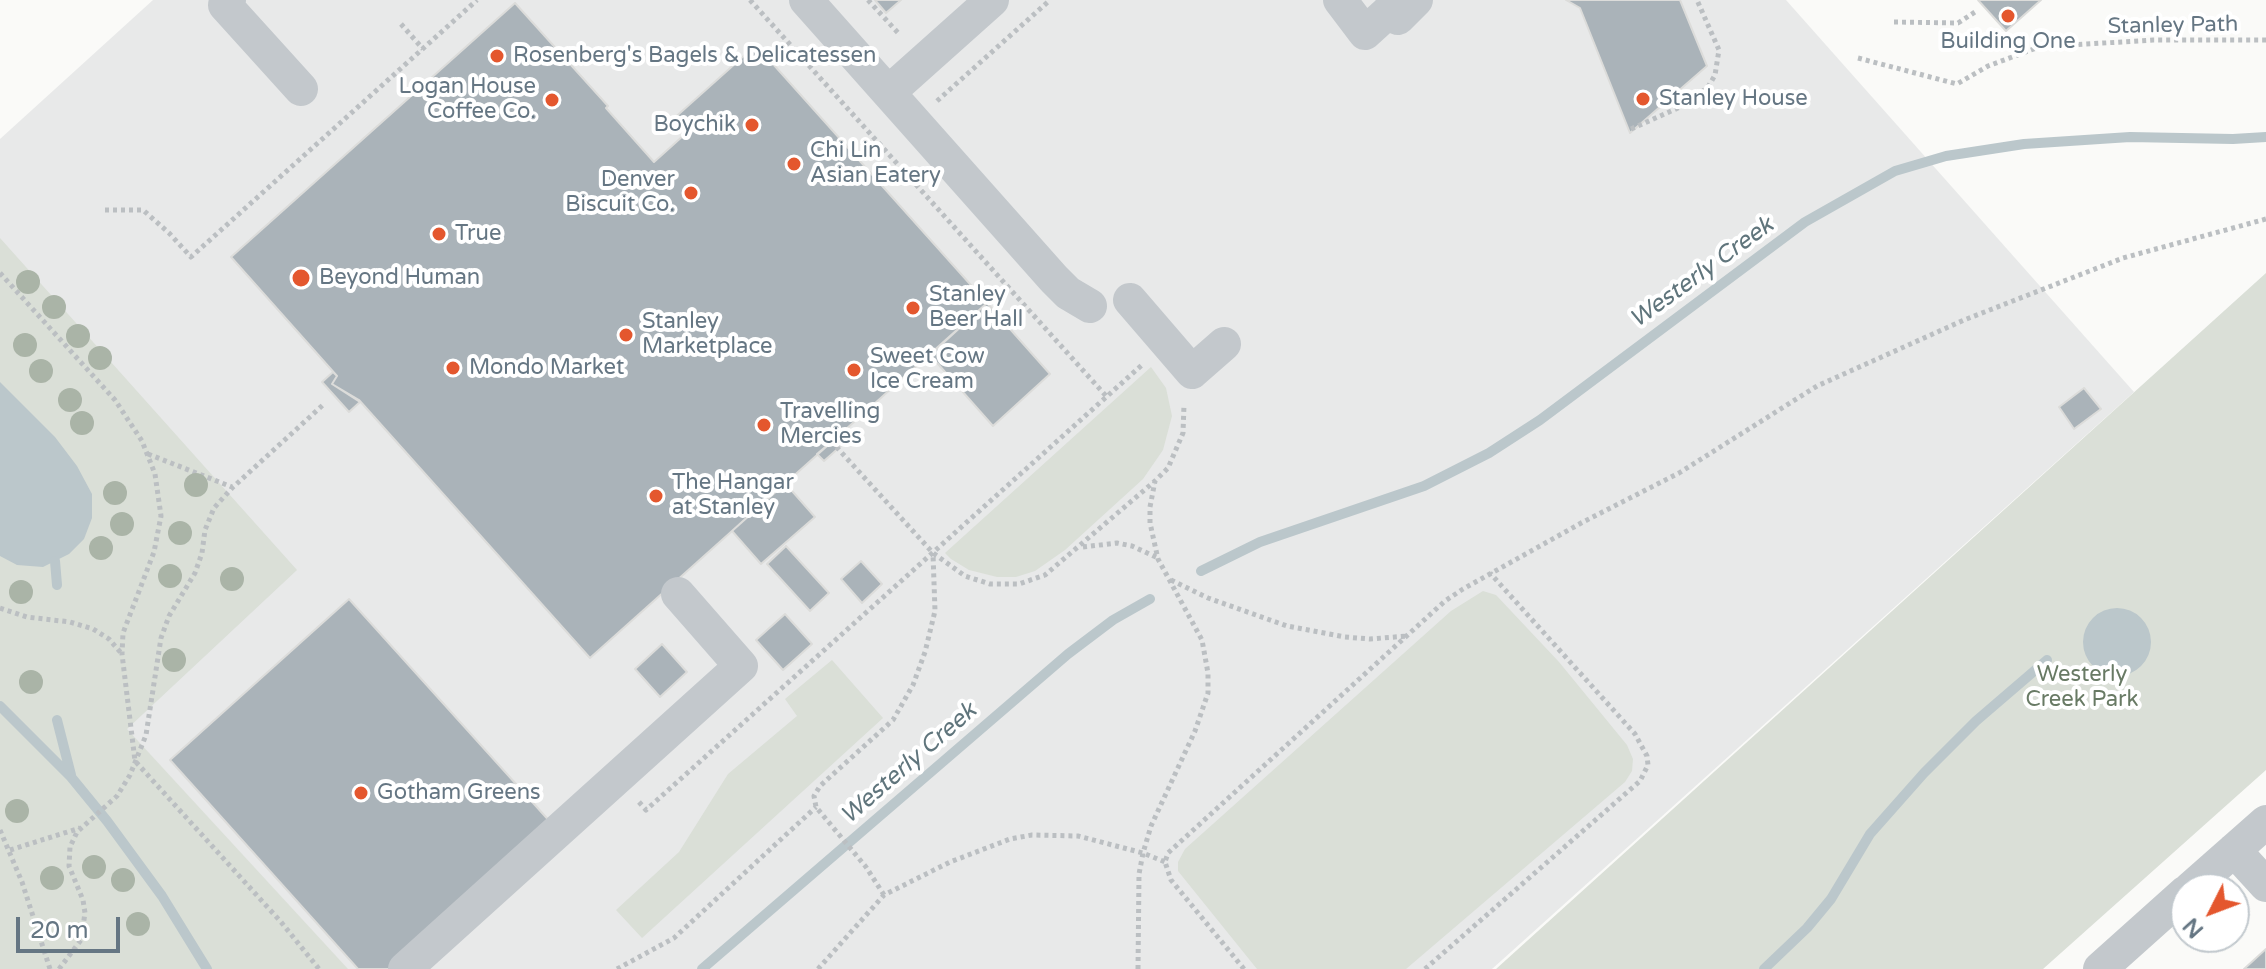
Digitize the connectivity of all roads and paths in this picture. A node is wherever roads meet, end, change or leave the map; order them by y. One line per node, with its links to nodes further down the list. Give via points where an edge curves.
1 (229, 0): 18 (street, via 225,5)
2 (477, 0): 16 (path)
3 (750, 0): 22 (path)
4 (806, 0): 19 (street)
5 (868, 0): 14 (path)
6 (992, 0): 19 (street)
7 (1050, 0): 20 (path)
8 (1340, 0): 10 (street, via 1365,33)
9 (1697, 0): 21 (path, via 1719,50 1715,75 1687,104)
10 (1397, 4)
11 (1975, 12): 12 (path, via 1958,23)
12 (1894, 22)
13 (401, 24): 16 (path)
14 (900, 35)
15 (2266, 40): 17 (path, Stanley Path, via 2039,47 1957,84)
16 (423, 49): 23 (path, via 191,257 143,210)
17 (1858, 58)
18 (301, 89)
19 (889, 92): 20 (street)
20 (914, 122): 22 (path); 27 (street, via 1054,279)
21 (1631, 129)
22 (884, 149): 31 (path)
23 (105, 210)
24 (2266, 219): 40 (path, via 2123,258 1964,320 1817,386 1679,473)
25 (0, 273): 34 (path, via 115,400)
26 (1130, 300): 28 (street, via 1192,372)
27 (1090, 306)
28 (1224, 344)
29 (1148, 360): 31 (path)
30 (1182, 394): 35 (path, via 1183,433 1168,468)
31 (1107, 397): 38 (path)
32 (324, 404): 36 (path)
33 (831, 441): 38 (path)
34 (147, 453): 36 (path); 45 (path, via 161,516 154,552 123,633)
35 (1155, 481): 37 (path); 39 (path, via 1150,523)
36 (232, 488): 46 (path, via 214,508 195,573 161,638 146,735)
37 (1080, 547): 38 (path, via 1045,575 1006,585 965,576); 39 (path, via 1117,543)
38 (933, 553): 47 (path, via 646,810); 48 (path, via 935,611 913,685 893,720 820,786 814,796)
39 (1158, 559): 41 (path)
40 (1490, 573): 44 (path, via 1445,601); 68 (path, via 1635,734 1648,765 1633,787)
41 (1171, 580): 44 (path, via 1287,626 1370,639); 54 (path, via 1202,640 1208,693)
42 (678, 594): 47 (street, via 741,666)
43 (0, 608): 45 (path, via 93,629)
44 (1408, 635): 55 (path, via 1172,847)
45 (122, 654): 46 (path)
46 (135, 761): 50 (path, via 123,789); 62 (path)
47 (617, 778): 63 (street)
48 (816, 807): 58 (path); 64 (path, via 674,938)
49 (2266, 822): 53 (street)
50 (81, 828): 52 (path); 61 (path, via 68,857 83,900 84,928 75,952)
51 (0, 830): 52 (path)
52 (10, 850): 60 (path)
53 (2234, 850): 56 (street); 57 (street)
54 (1143, 853): 55 (path); 58 (path, via 1078,836 1032,835 950,862); 66 (path)
55 (1165, 862): 67 (path, via 1171,880)
56 (2208, 873)
57 (2266, 885)
58 (884, 895): 65 (path)
59 (2170, 907): 69 (street)
60 (50, 969)
61 (59, 969)
62 (319, 969)
63 (405, 969)
64 (617, 969)
65 (818, 969)
66 (1138, 969)
67 (1244, 969)
68 (1425, 969)
69 (2100, 969)

